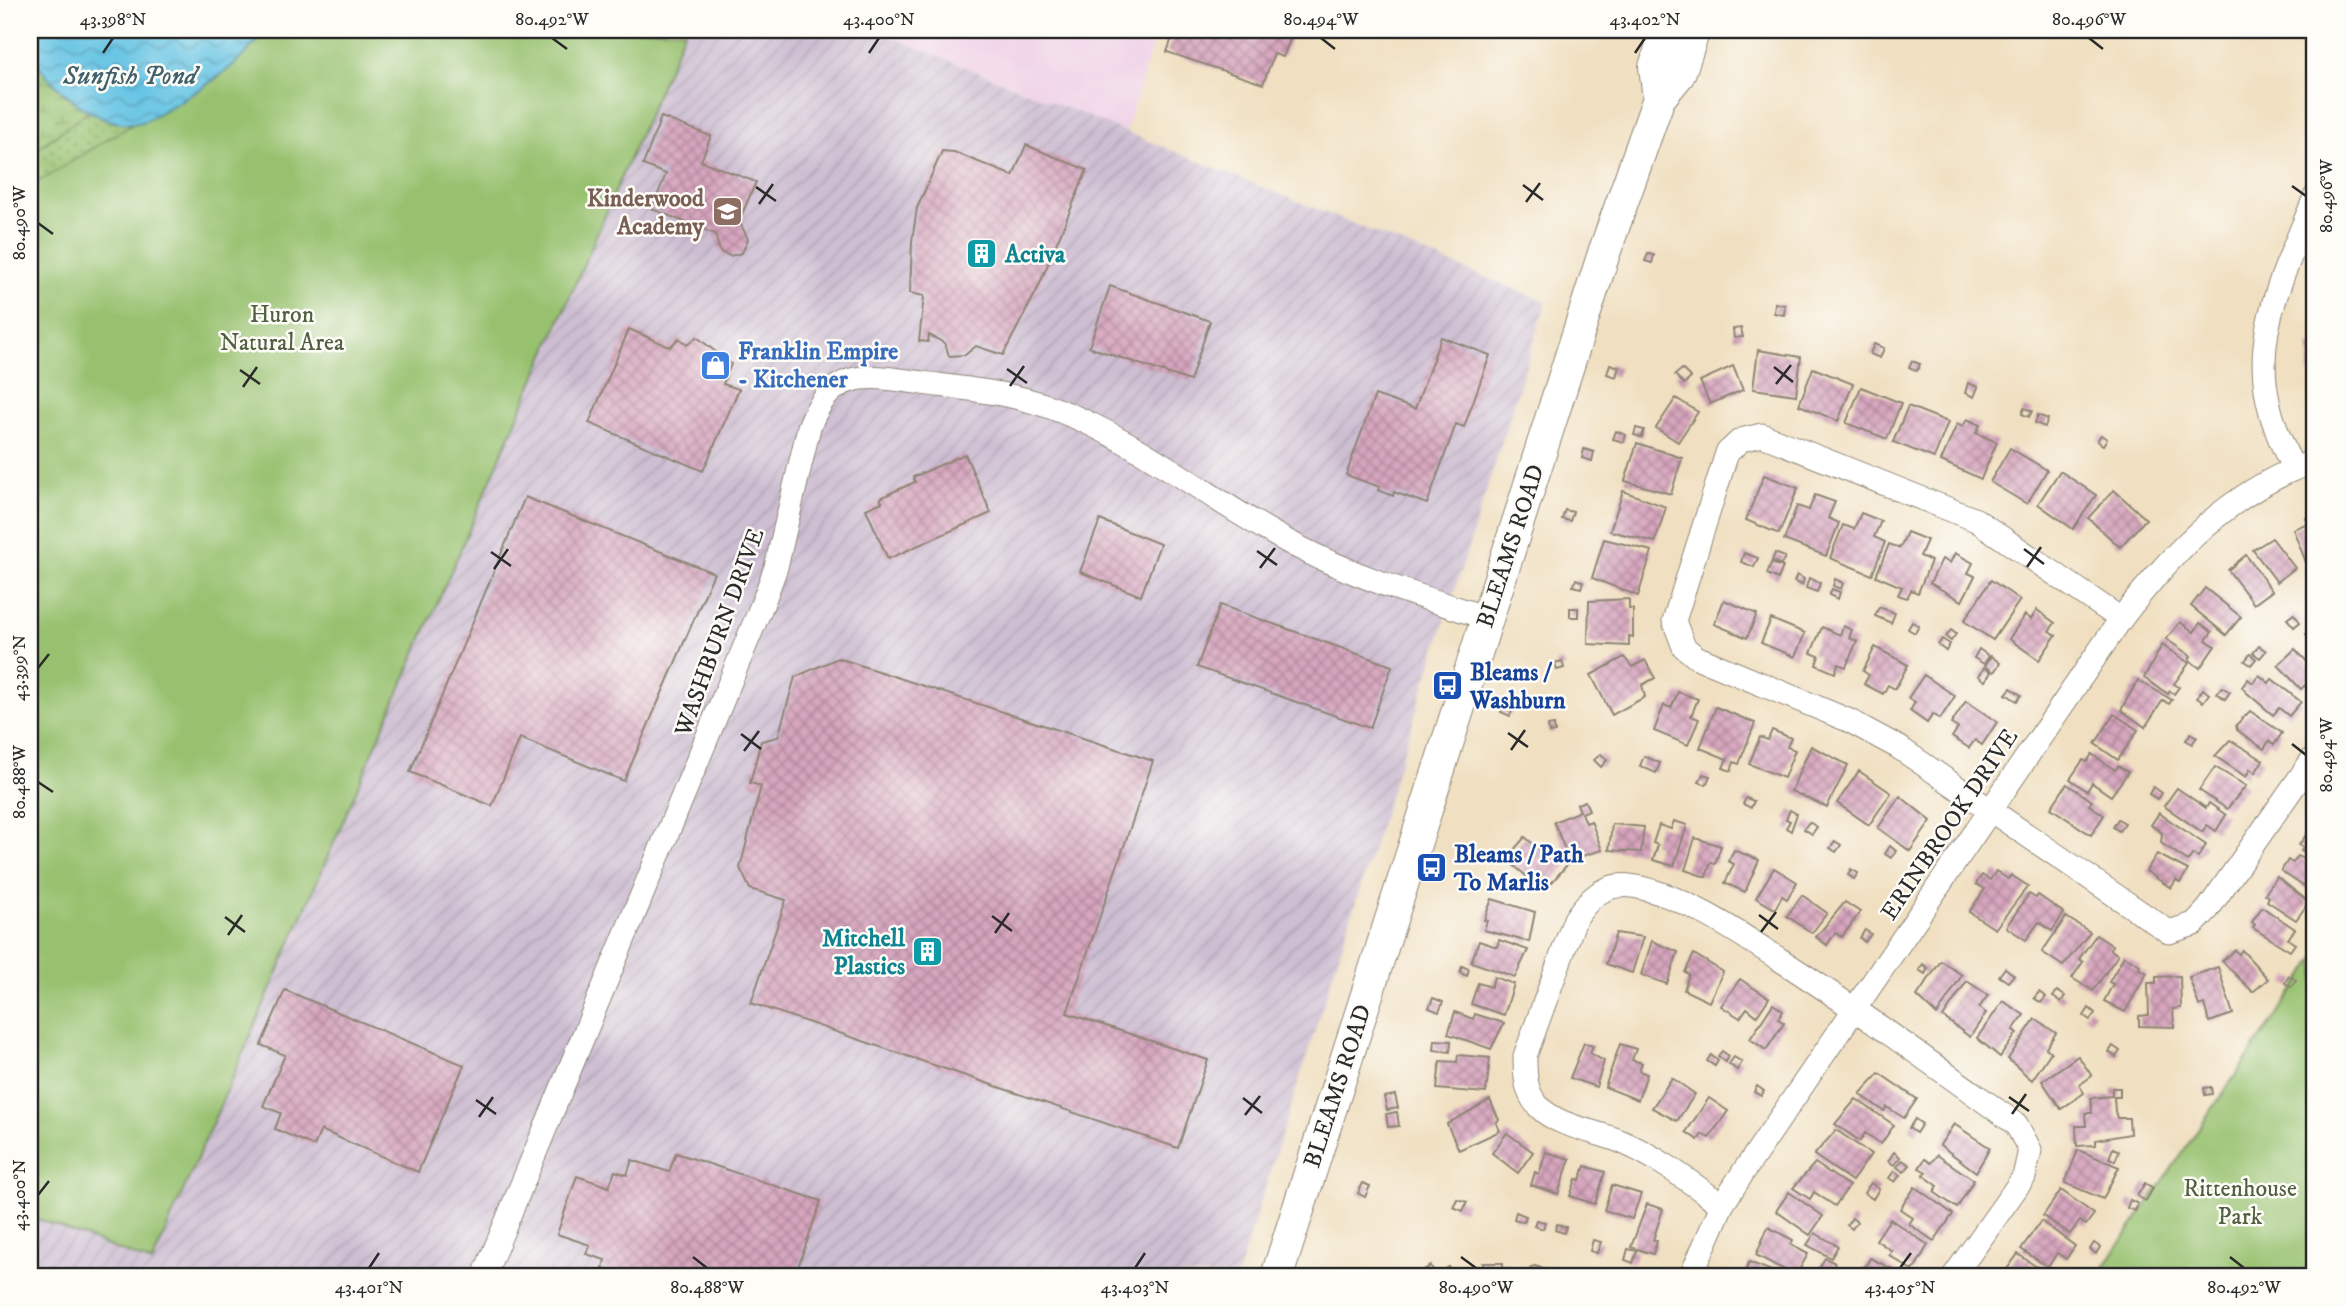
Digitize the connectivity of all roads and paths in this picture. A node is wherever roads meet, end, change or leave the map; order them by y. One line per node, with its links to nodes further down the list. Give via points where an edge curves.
1 (1667, 30): 3 (main road, BLEAMS ROAD, via 1655,67)
2 (1694, 30): 3 (main road, BLEAMS ROAD, via 1679,74)
3 (1659, 98): 6 (main road, BLEAMS ROAD, via 1604,253)
4 (2315, 197): 5 (street, via 2269,309 2263,360 2264,390 2278,440)
5 (2305, 465): 7 (street, ERINBROOK DRIVE, via 2240,500 2195,533 2163,564)
6 (1487, 618): 12 (street, WASHBURN DRIVE, via 1352,574 1294,545 1146,454 1058,410 997,393 885,378 848,380 830,390 809,427 776,567 735,674); 13 (main road, BLEAMS ROAD)
7 (2121, 619): 9 (street, ERINBROOK DRIVE); 9 (street, via 1952,508 1777,439 1750,436 1732,445 1674,621 1684,647 1696,657 1850,721 1898,747)
8 (2315, 756): 9 (street, via 2208,909 2194,925 2181,930 2169,932 2158,926)
9 (1989, 811): 10 (street, ERINBROOK DRIVE)
10 (1856, 1009): 11 (street, ERINBROOK DRIVE); 11 (street, via 1719,920 1658,895 1614,886 1586,901 1525,1056 1531,1095 1553,1116 1624,1142); 15 (street, via 2016,1124 2030,1150 2024,1177)
11 (1722, 1205): 14 (street, ERINBROOK DRIVE)
12 (484, 1276)
13 (1277, 1276)
14 (1691, 1276)
15 (1954, 1276)

